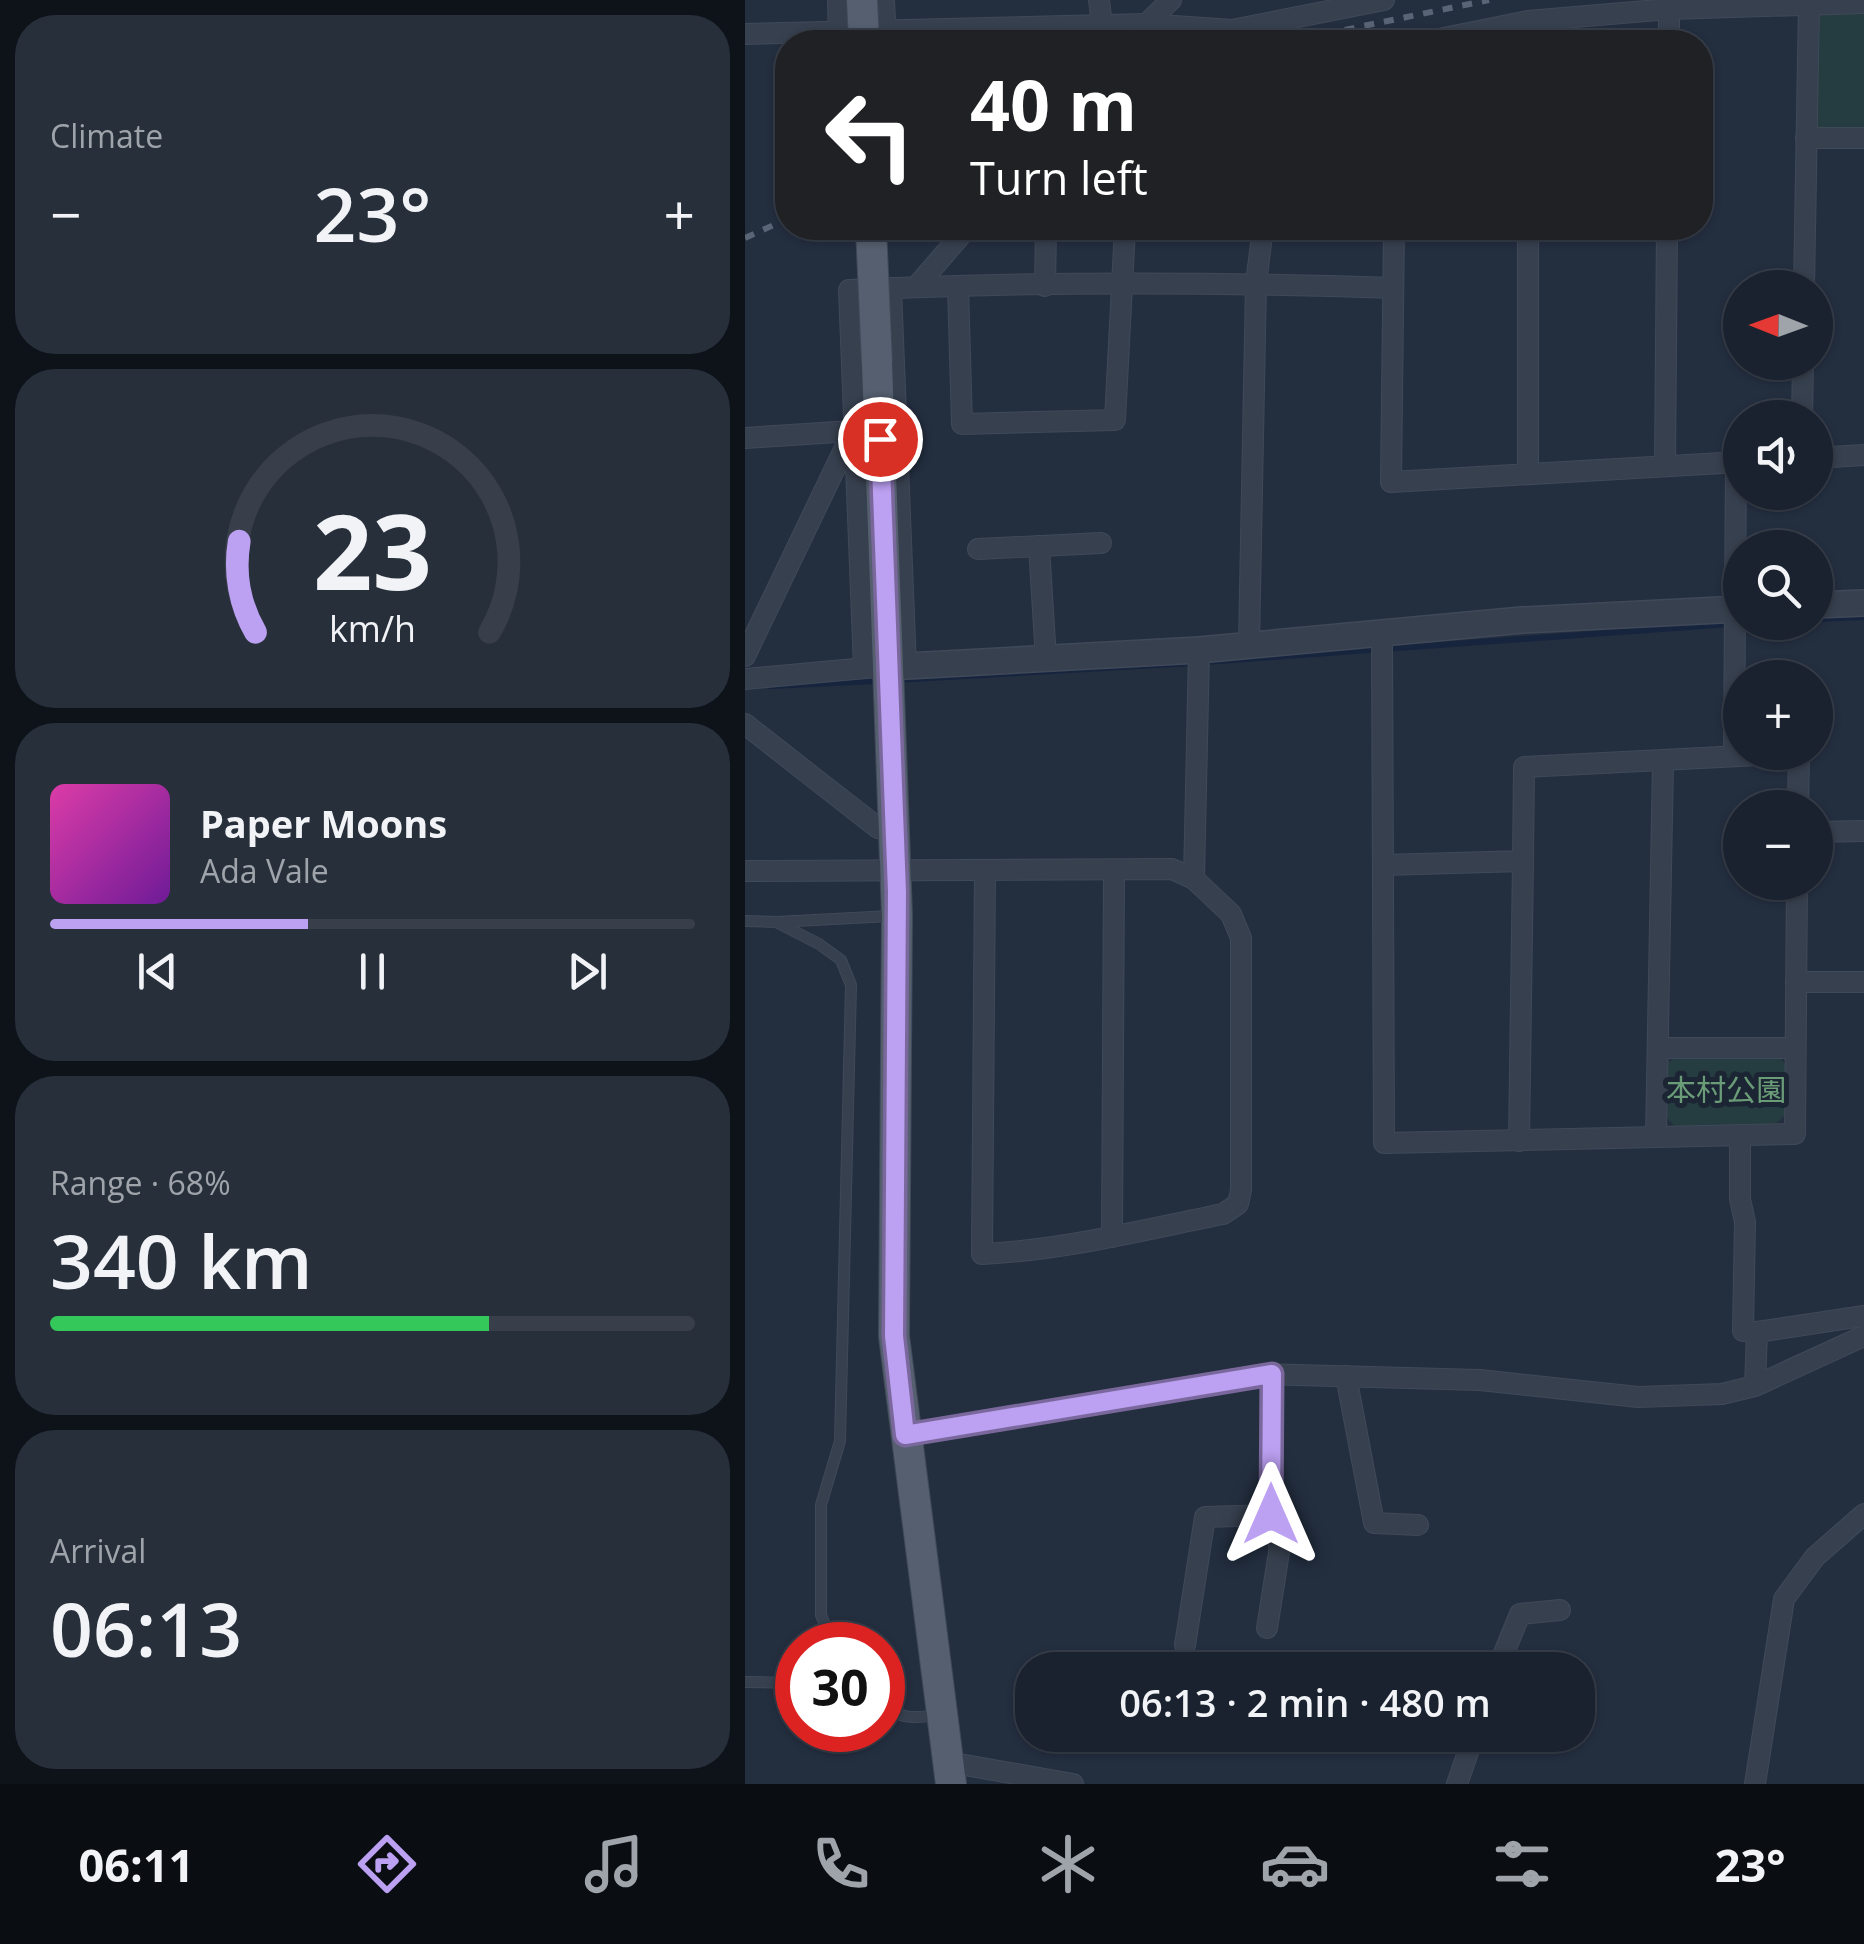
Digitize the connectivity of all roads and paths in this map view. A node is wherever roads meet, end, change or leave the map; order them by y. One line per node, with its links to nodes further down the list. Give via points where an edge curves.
1 (838, 0): 12 (street)
2 (862, 0): 13 (main road, bridge)
3 (884, 0): 14 (street)
4 (1099, 0): 11 (street)
5 (1171, 0): 10 (street)
6 (1384, 0): 10 (street, via 1232,30)
7 (1809, 3): 8 (street); 9 (street); 21 (street)
8 (1864, 3)
9 (1669, 10): 17 (street); 18 (street)
10 (1145, 24): 11 (street); 16 (street)
11 (1102, 25): 15 (street)
12 (858, 30)
13 (863, 30)
14 (867, 30)
15 (1010, 30)
16 (1139, 30)
17 (1541, 30)
18 (1669, 30)
19 (745, 34): 20 (street)
20 (775, 35)
21 (1806, 138): 22 (street); 31 (street)
22 (1864, 138)
23 (872, 240): 57 (main road, bridge)
24 (957, 240): 34 (street)
25 (1046, 240): 35 (street)
26 (1124, 240): 33 (street)
27 (1262, 240): 32 (street)
28 (1394, 240): 38 (street)
29 (1528, 240): 45 (street)
30 (1667, 240): 44 (street)
31 (1804, 270)
32 (1256, 284): 33 (street); 38 (street); 53 (street)
33 (1121, 285): 35 (street); 36 (street, via 1115,420 962,424)
34 (917, 286): 36 (street); 37 (street)
35 (1045, 286): 36 (street)
36 (958, 287)
37 (891, 288): 39 (street, via 849,290); 57 (street)
38 (1393, 288): 45 (street, via 1391,482)
39 (853, 431): 40 (street); 55 (street); 57 (street)
40 (745, 438)
41 (1864, 455): 42 (street)
42 (1833, 457)
43 (1723, 463): 44 (street)
44 (1665, 466): 45 (street)
45 (1529, 474)
46 (1101, 543): 47 (street)
47 (1039, 546): 48 (street); 56 (street)
48 (977, 549)
49 (1864, 602): 50 (street)
50 (1833, 604)
51 (1723, 610): 52 (street)
52 (1383, 635): 53 (street); 66 (street)
53 (1249, 644): 54 (street)
54 (1199, 650): 56 (street); 71 (street)
55 (745, 656)
56 (1046, 660): 57 (street)
57 (886, 667): 58 (street); 62 (main road)
58 (745, 679)
59 (745, 724): 62 (street, via 878,828)
60 (1723, 756): 61 (street)
61 (1663, 762): 65 (street, via 1523,767); 78 (street)
62 (895, 830): 67 (main road)
63 (1833, 832): 64 (street)
64 (1864, 832)
65 (1523, 860): 66 (street); 82 (street)
66 (1384, 865): 82 (street, via 1384,1143)
67 (897, 870): 68 (street); 70 (street); 73 (main road)
68 (985, 870): 69 (street); 83 (street, via 982,1254)
69 (1114, 870): 71 (street, via 1172,869); 83 (street)
70 (745, 871)
71 (1194, 879): 83 (street, via 1231,914 1241,938 1238,1204 1223,1214)
72 (1797, 900): 76 (street)
73 (897, 915): 75 (lane); 90 (main road, via 894,1336)
74 (745, 920): 75 (lane)
75 (776, 922): 95 (lane, via 841,960 851,985 840,1441 821,1505)
76 (1796, 982): 77 (street); 79 (street)
77 (1864, 982)
78 (1659, 1048): 79 (street); 81 (street)
79 (1795, 1048): 80 (street, via 1795,1134)
80 (1740, 1135): 81 (street); 85 (street, via 1743,1331)
81 (1656, 1137): 82 (street)
82 (1519, 1141)
83 (1112, 1237)
84 (1864, 1316): 85 (street)
85 (1757, 1332): 89 (street)
86 (1864, 1336): 89 (street)
87 (1272, 1374): 88 (street); 90 (street); 91 (street)
88 (1346, 1376): 89 (street, via 1480,1380 1638,1398); 93 (street, via 1374,1523)
89 (1755, 1386)
90 (905, 1435): 101 (main road)
91 (1271, 1514): 96 (street, via 1280,1546); 97 (street, via 1205,1517)
92 (1864, 1514): 107 (street, via 1815,1557 1784,1599)
93 (1418, 1526)
94 (1560, 1610): 98 (street, via 1520,1614)
95 (824, 1622)
96 (1267, 1628)
97 (1185, 1645)
98 (1504, 1652)
99 (745, 1682): 100 (lane)
100 (775, 1683)
101 (941, 1713): 102 (lane); 104 (main road)
102 (905, 1718)
103 (1468, 1752): 106 (street)
104 (949, 1773): 105 (street)
105 (1073, 1784)
106 (1457, 1784)
107 (1755, 1784)

